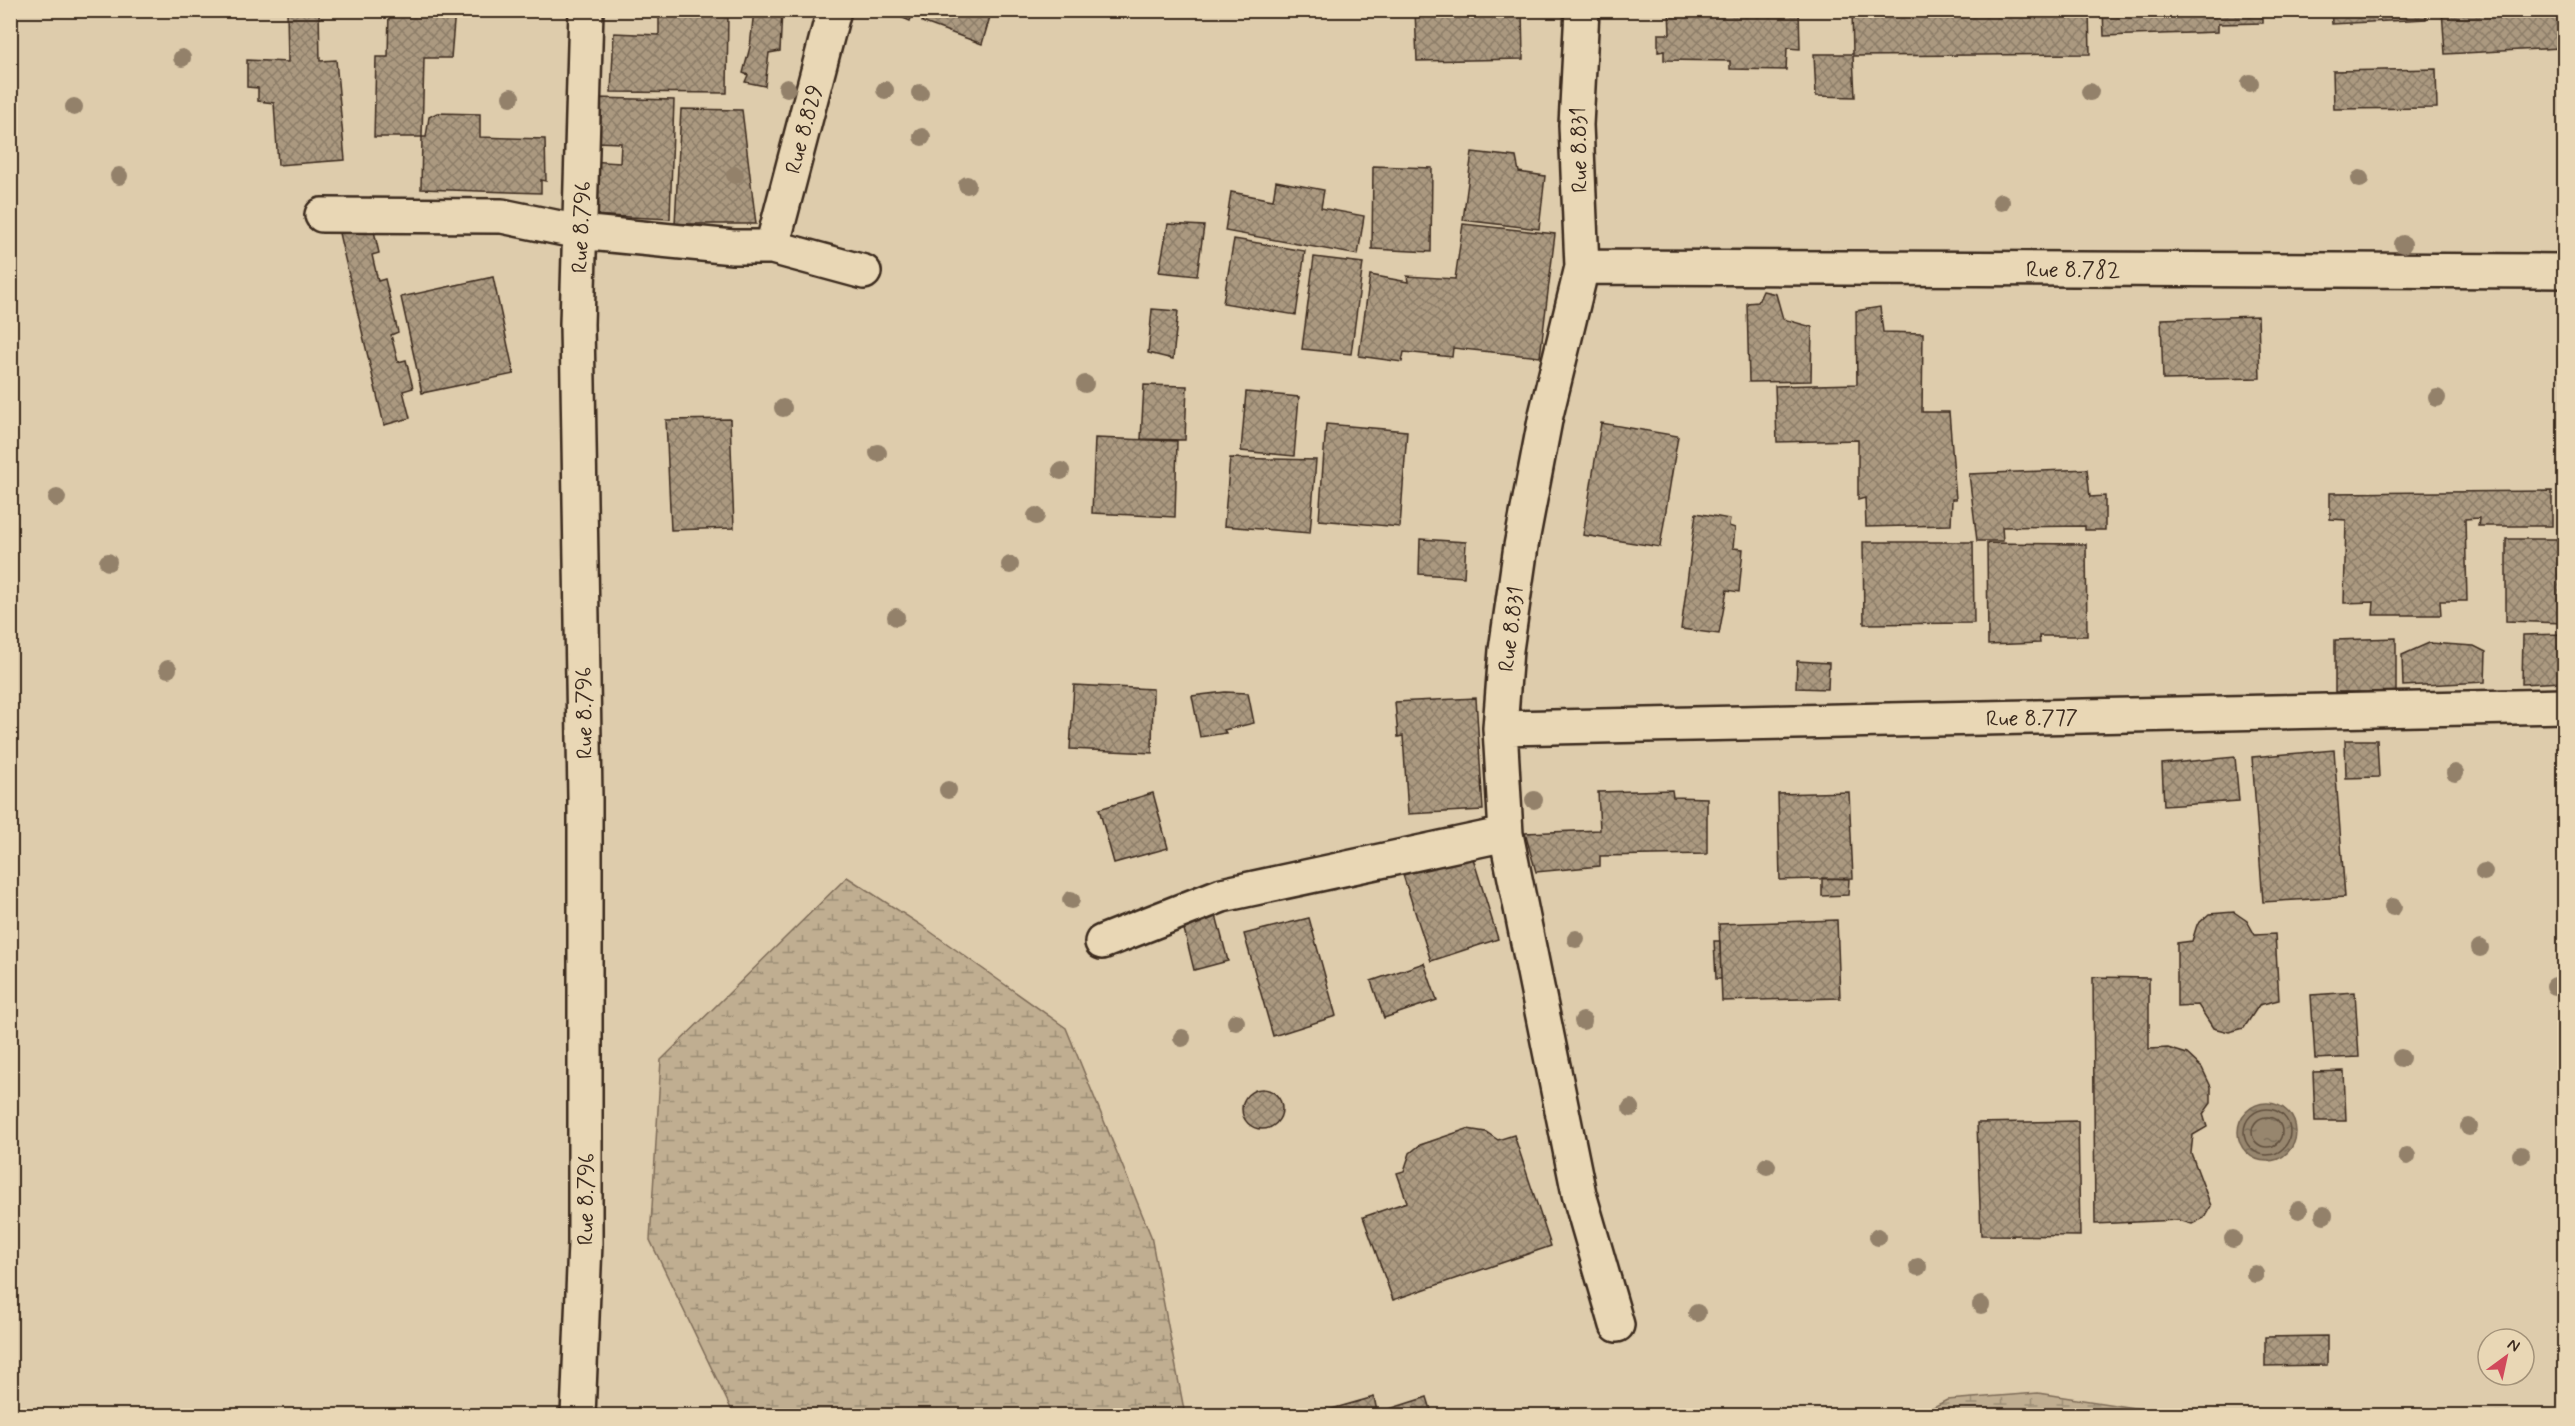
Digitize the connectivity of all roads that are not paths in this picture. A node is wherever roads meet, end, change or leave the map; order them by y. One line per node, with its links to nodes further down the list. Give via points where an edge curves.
1 (586, 10): 5 (street, Rue 8.796)
2 (834, 10): 6 (street, Rue 8.829)
3 (1582, 10): 7 (street, Rue 8.831, via 1576,125)
4 (322, 215): 5 (street, via 502,216)
5 (579, 232): 6 (street, via 733,247); 15 (street, Rue 8.796, via 585,1243)
6 (772, 247): 9 (street)
7 (1582, 267): 8 (street, Rue 8.782); 11 (street, Rue 8.831, via 1546,416 1521,546)
8 (2565, 271)
9 (864, 272)
10 (2565, 706): 11 (street, Rue 8.777)
11 (1500, 728): 12 (street, Rue 8.831)
12 (1506, 834): 13 (street, via 1222,895); 14 (street, Rue 8.831, via 1579,1194)
13 (1102, 942)
14 (1617, 1324)
15 (578, 1416)

